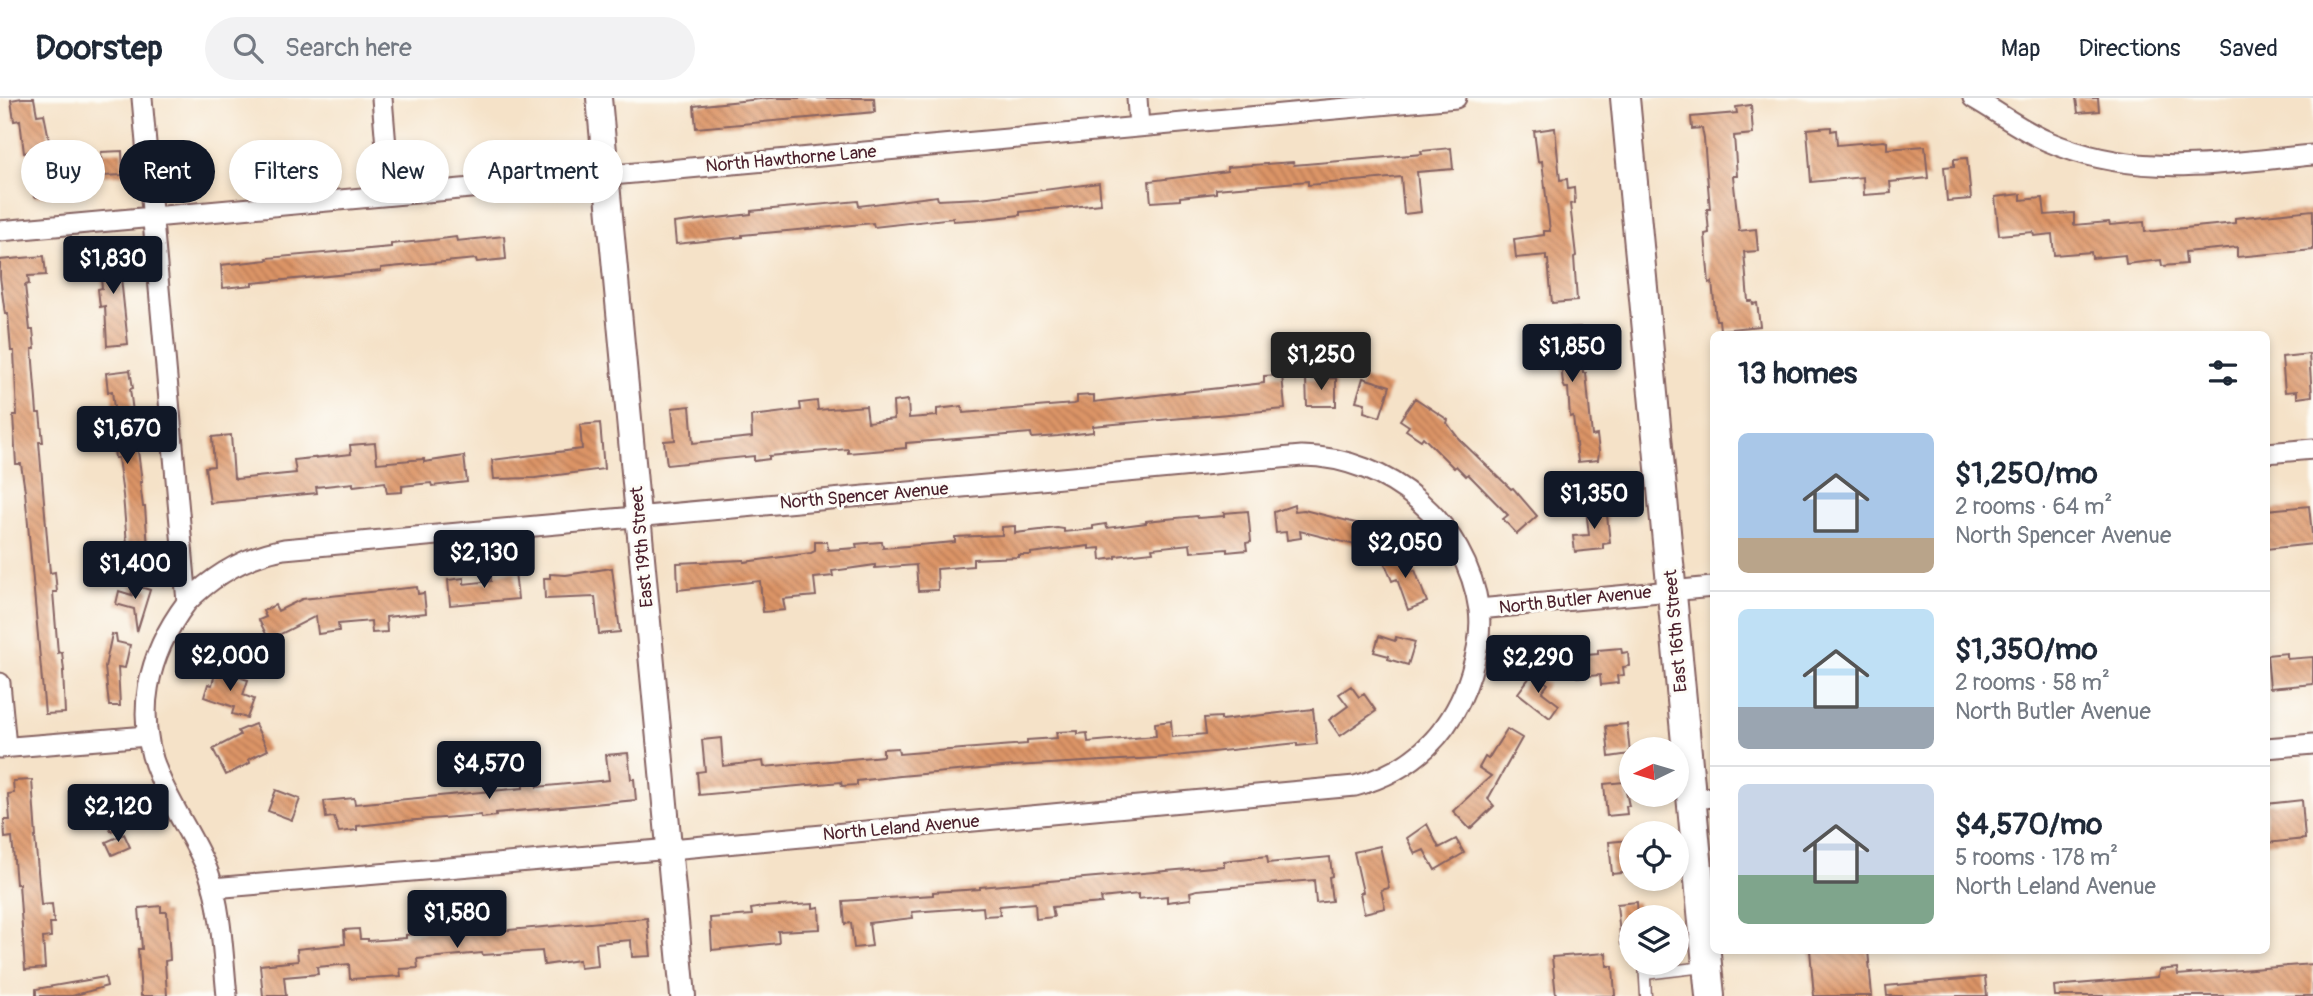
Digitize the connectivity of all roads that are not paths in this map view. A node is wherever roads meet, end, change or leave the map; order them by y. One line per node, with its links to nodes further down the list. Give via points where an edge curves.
1 (142, 98): 15 (street)
2 (382, 98): 9 (street)
3 (599, 98): 10 (street, East 19th Street)
4 (1137, 98): 8 (street)
5 (1456, 98): 8 (street, North Hawthorne Lane)
6 (1625, 98): 21 (main road, East 16th Street)
7 (1973, 98): 11 (street, via 2047,141 2121,163 2178,167)
8 (1139, 127): 12 (street, North Hawthorne Lane)
9 (385, 140)
10 (603, 140)
11 (2313, 155)
12 (623, 174)
13 (356, 198): 15 (street, North Hawthorne Lane)
14 (609, 203): 19 (street, East 19th Street)
15 (152, 217): 16 (street, North Hawthorne Lane); 22 (street)
16 (0, 231)
17 (2313, 449): 18 (street)
18 (2270, 453)
19 (639, 516): 22 (street, North Spencer Avenue, via 277,550 225,571); 23 (street, North Spencer Avenue, via 1319,457 1380,474 1431,511 1462,556); 30 (street, East 19th Street)
20 (1710, 587): 21 (street, North Butler Avenue)
21 (1672, 591): 23 (street, North Butler Avenue); 29 (main road, East 16th Street)
22 (187, 602): 25 (street, North Spencer Avenue, via 155,656 148,687)
23 (1479, 610): 30 (street, North Leland Avenue, via 1475,660 1454,715 1412,760 1363,784)
24 (0, 683): 27 (street)
25 (147, 736): 27 (street); 31 (street, North Spencer Avenue, via 160,779)
26 (2313, 744): 28 (street)
27 (3, 747)
28 (2270, 748)
29 (1702, 798): 32 (main road, East 16th Street)
30 (671, 849): 31 (street, North Leland Avenue); 36 (street, East 19th Street)
31 (213, 888): 35 (street, North Spencer Avenue)
32 (1707, 967): 33 (lane); 38 (main road, East 16th Street)
33 (1689, 969)
34 (1645, 975): 37 (lane)
35 (227, 996)
36 (683, 996)
37 (1646, 996)
38 (1710, 996)

